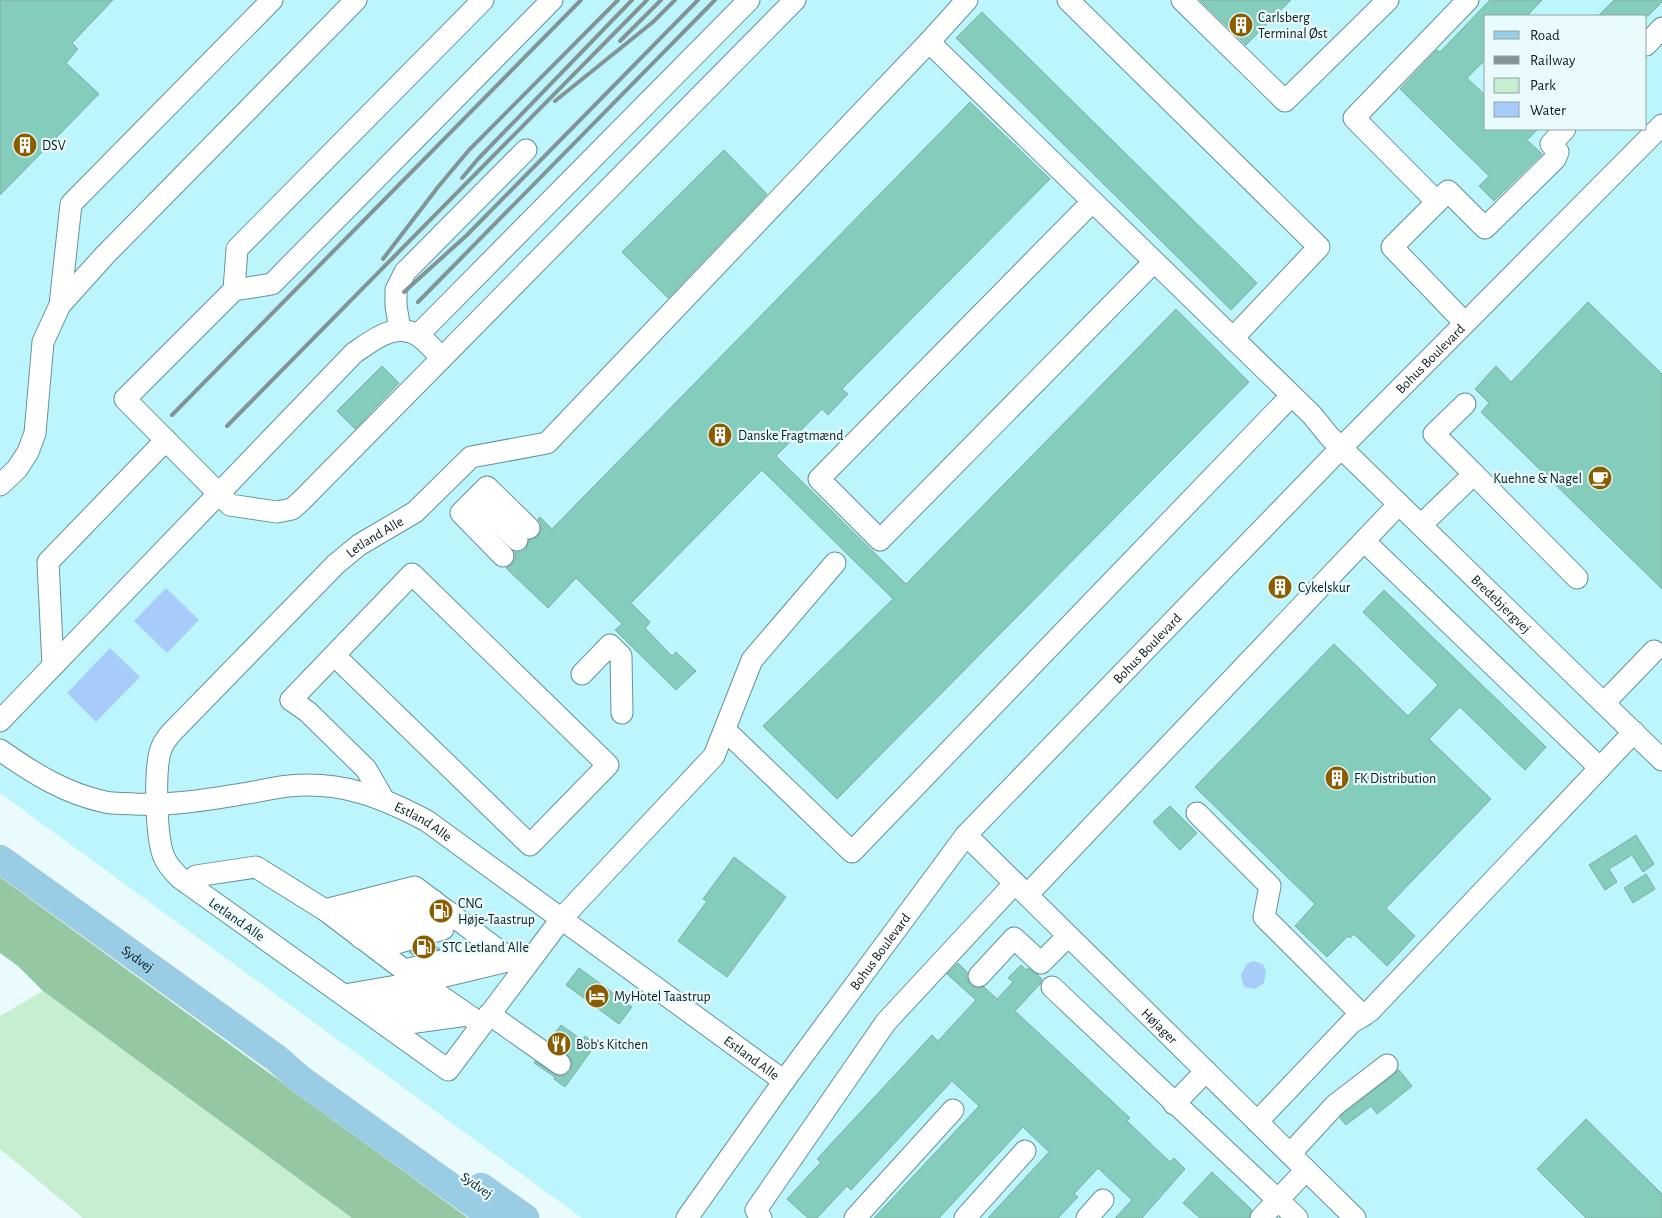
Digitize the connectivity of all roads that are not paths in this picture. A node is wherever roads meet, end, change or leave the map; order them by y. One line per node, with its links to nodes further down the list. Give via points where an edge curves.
1 (272, 0): 22 (street, via 71,204)
2 (356, 0): 22 (street)
3 (483, 0): 21 (street, via 237,250)
4 (552, 0): 21 (street, via 272,284)
5 (749, 0): 24 (street)
6 (795, 0): 26 (street)
7 (967, 0): 13 (street)
8 (1068, 0): 25 (street, via 1319,247)
9 (1182, 0): 10 (street, via 1285,101)
10 (1388, 0)
11 (1468, 0): 19 (street, via 1354,118)
12 (1662, 28): 14 (street)
13 (929, 42): 18 (street, Bredebjergvej); 32 (street, Letland Alle, via 547,443 471,457)
14 (1647, 44)
15 (1662, 125): 23 (street, Bohus Boulevard)
16 (1565, 130): 19 (street, via 1551,144 1558,152 1555,159 1485,228 1448,191)
17 (526, 150): 24 (street, via 405,272 396,290 396,306)
18 (1092, 202): 20 (street, Bredebjergvej); 20 (street, via 819,480 880,540)
19 (1437, 202): 23 (street, via 1392,247)
20 (1154, 262): 25 (street, Bredebjergvej)
21 (234, 290): 29 (street, via 125,399)
22 (60, 305): 33 (street, via 43,342 35,433 17,469)
23 (1466, 323): 30 (street, Bohus Boulevard)
24 (409, 333): 26 (street); 34 (street, via 379,335 354,353)
25 (1233, 338): 27 (street, Bredebjergvej)
26 (442, 358): 34 (street, via 292,509 277,512 230,505)
27 (1290, 396): 30 (street, Bredebjergvej); 49 (street, via 852,852)
28 (1465, 404): 31 (street, via 1434,434)
29 (166, 440): 34 (street); 43 (street, via 48,562)
30 (1342, 448): 36 (street, Bredebjergvej); 58 (street, Bohus Boulevard)
31 (1474, 474): 37 (street); 40 (street)
32 (445, 484): 35 (street); 56 (street, Letland Alle, via 415,512 359,545 341,560 176,727 163,744 158,759)
33 (0, 485)
34 (219, 493): 43 (street)
35 (475, 500): 35 (street, via 462,513 518,539 487,487)
36 (1399, 504): 37 (street, Bredebjergvej); 38 (street)
37 (1421, 525): 46 (street, Bredebjergvej)
38 (1364, 541): 53 (street); 61 (street)
39 (835, 563): 49 (street, Letland Alle, via 752,660)
40 (1576, 578)
41 (1654, 651): 46 (street)
42 (334, 655): 42 (street, via 412,574 608,765 530,845); 45 (street)
43 (53, 666): 48 (street)
44 (582, 674): 47 (street, via 610,645 621,656)
45 (291, 700): 54 (street, via 301,722 348,768); 55 (street, via 308,712 366,769)
46 (1604, 703): 50 (street, Bredebjergvej)
47 (622, 713)
48 (0, 721)
49 (725, 730): 63 (street, Letland Alle, via 714,756)
50 (1634, 732): 52 (street, Bredebjergvej); 53 (street)
51 (0, 750): 56 (street, Estland Alle, via 37,775 75,793 106,802)
52 (1662, 760)
53 (1600, 768): 70 (street)
54 (360, 792): 55 (street, Estland Alle); 56 (street, Estland Alle, via 330,786 290,786)
55 (384, 800): 63 (street, Estland Alle, via 427,821)
56 (158, 805): 60 (street, Letland Alle, via 163,857 174,873)
57 (1197, 813): 70 (street, via 1270,886 1264,917)
58 (966, 835): 61 (street, Højager); 75 (street, Bohus Boulevard)
59 (0, 859): 71 (main road, Sydvej)
60 (187, 883): 62 (street, via 196,876 256,867); 69 (street, Letland Alle)
61 (1021, 889): 65 (street, Højager); 87 (street, via 886,1022 756,1210)
62 (324, 910): 64 (street, via 415,887); 67 (street)
63 (562, 918): 64 (street, Letland Alle); 75 (street, Estland Alle)
64 (479, 936): 67 (street, Letland Alle); 67 (street); 67 (street); 67 (street)
65 (1068, 936): 66 (street, via 1041,963 1014,938); 74 (street, Højager)
66 (978, 976)
67 (421, 980): 69 (street); 69 (street); 69 (street); 69 (street, Letland Alle, via 448,1070); 72 (street)
68 (1052, 988): 76 (street)
69 (360, 1007)
70 (1363, 1016): 78 (street, via 1351,1023)
71 (276, 1058): 84 (main road, Sydvej, via 300,1079); 85 (main road, Sydvej, via 304,1071 409,1138)
72 (560, 1064)
73 (1387, 1065): 80 (street, via 1335,1105)
74 (1206, 1071): 76 (street); 78 (street, Højager)
75 (784, 1081): 86 (street, Bohus Boulevard)
76 (1174, 1104): 83 (street)
77 (953, 1110): 88 (street)
78 (1257, 1122): 80 (street, Højager)
79 (1025, 1151): 89 (street)
80 (1290, 1154): 81 (street, Højager)
81 (1306, 1170): 83 (street); 93 (street, Højager)
82 (1103, 1200): 90 (street)
83 (1277, 1200): 91 (street); 92 (street)
84 (494, 1218)
85 (524, 1218)
86 (688, 1218)
87 (762, 1218)
88 (855, 1218)
89 (965, 1218)
90 (1087, 1218)
91 (1261, 1218)
92 (1297, 1218)
93 (1355, 1218)

